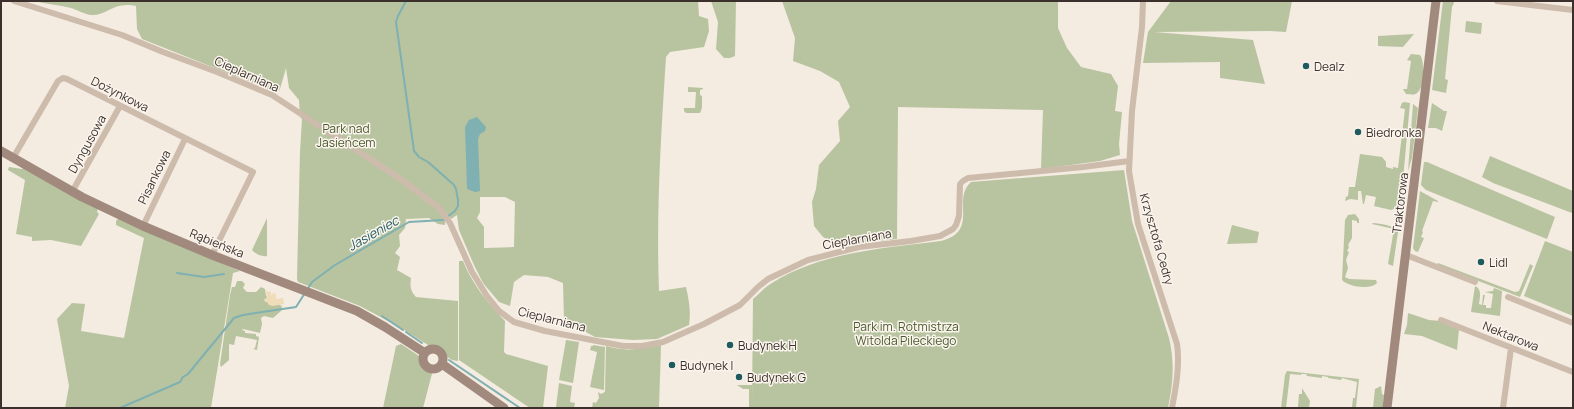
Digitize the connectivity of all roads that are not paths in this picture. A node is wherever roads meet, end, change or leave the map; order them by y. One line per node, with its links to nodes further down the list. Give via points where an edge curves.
1 (14, 1): 10 (street, Cieplarniana, via 122,35 265,91 399,178 438,207 447,217 472,272 499,311 510,320 535,329 613,344 642,346 664,342 740,305 768,279 808,260 854,248 928,239 945,234 958,221 960,184 968,178)
2 (1143, 1): 10 (street, Krzysztofa Cedry)
3 (1436, 1): 14 (street, Traktorowa)
4 (1497, 1): 5 (street)
5 (1573, 10)
6 (120, 106): 7 (street, Dożynkowa); 9 (street, Dożynkowa, via 61,78); 11 (street, Dyngusowa)
7 (185, 139): 12 (street, Pisankowa); 13 (street, Dożynkowa, via 253,172)
8 (1, 151): 9 (street, Rąbieńska)
9 (13, 158): 11 (street, Rąbieńska)
10 (1129, 161): 24 (street, Krzysztofa Cedry, via 1130,185 1138,224 1178,354)
11 (72, 192): 12 (street, Rąbieńska)
12 (143, 226): 13 (street, Rąbieńska)
13 (212, 255): 20 (street, Rąbieńska, via 366,315)
14 (1406, 255): 15 (street); 25 (street, Traktorowa)
15 (1475, 282)
16 (1508, 296): 18 (street)
17 (1441, 320): 19 (street, Nektarowa)
18 (1573, 323)
19 (1511, 348): 22 (street, Nektarowa); 26 (street)
20 (425, 353): 21 (street, Rąbieńska, via 430,349 439,350 444,358); 21 (street, via 423,360 428,367 435,369)
21 (442, 364): 23 (street, Rąbieńska)
22 (1573, 372)
23 (504, 408)
24 (1172, 408)
25 (1387, 408)
26 (1503, 408)

